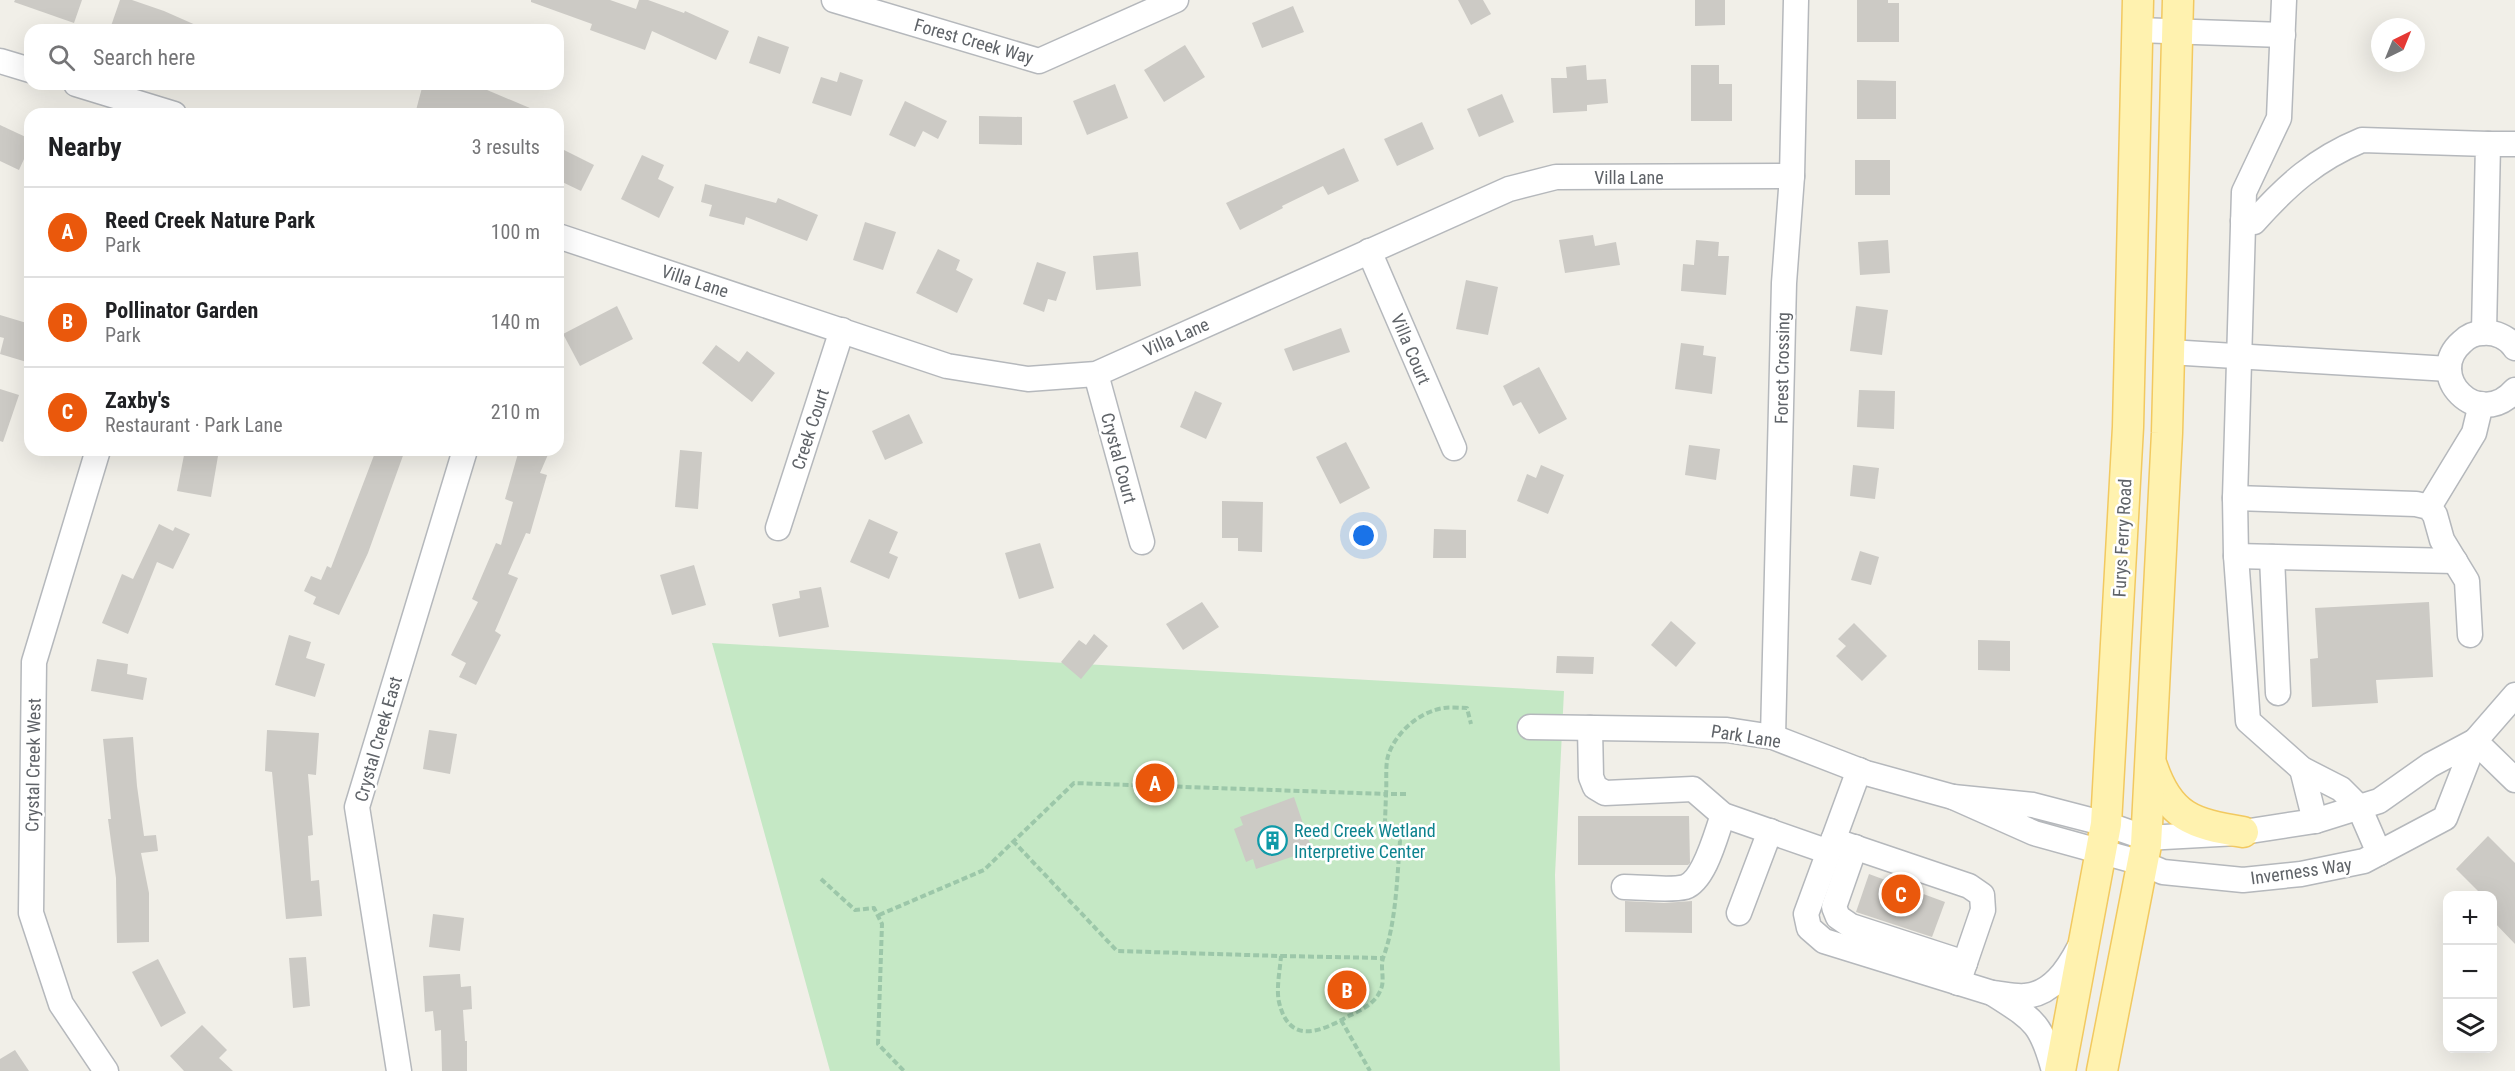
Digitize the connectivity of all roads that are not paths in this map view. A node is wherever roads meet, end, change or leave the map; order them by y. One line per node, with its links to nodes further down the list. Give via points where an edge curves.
1 (834, 0): 2 (street, Forest Creek Way, via 1039,61)
2 (1176, 0)
3 (1796, 0): 16 (street, Forest Crossing)
4 (2138, 0): 7 (main road, Furys Ferry Road)
5 (2178, 0): 8 (main road)
6 (2284, 0): 9 (street)
7 (2137, 30): 8 (street); 55 (main road, Furys Ferry Road, via 2128,427)
8 (2177, 32): 9 (street); 23 (main road)
9 (2283, 35): 17 (street, via 2279,118 2244,192)
10 (0, 61): 11 (street)
11 (24, 68)
12 (96, 90): 13 (street)
13 (154, 108)
14 (2488, 144): 15 (street); 17 (street, via 2362,140 2297,177 2254,222); 21 (street)
15 (2515, 144)
16 (1792, 176): 19 (street, Villa Lane, via 1556,177 1509,189); 44 (street, Forest Crossing, via 1784,283)
17 (2243, 221): 24 (street)
18 (564, 238): 20 (street, Villa Lane)
19 (1369, 250): 26 (street, Villa Lane); 29 (street, Villa Court)
20 (842, 330): 26 (street, Villa Lane, via 947,366 1028,379); 34 (street, Creek Court)
21 (2484, 333): 22 (street, via 2502,336); 25 (street, via 2466,337 2457,346)
22 (2515, 348)
23 (2169, 352): 24 (street); 46 (main road)
24 (2240, 356): 25 (street); 32 (street)
25 (2449, 369): 28 (street, via 2456,391)
26 (1096, 374): 35 (street, Crystal Court)
27 (2515, 390): 28 (street, via 2499,403)
28 (2481, 404): 33 (street, via 2474,433)
29 (1454, 448)
30 (96, 456): 64 (street, Crystal Creek West, via 34,662 31,913 61,1005)
31 (463, 456): 65 (street, Crystal Creek East, via 357,807)
32 (2235, 498): 33 (street); 36 (street)
33 (2429, 507): 38 (street)
34 (778, 528)
35 (1142, 542)
36 (2236, 556): 37 (street); 47 (street, via 2248,721)
37 (2272, 557): 38 (street); 40 (street)
38 (2455, 561): 39 (street, via 2467,581)
39 (2470, 635)
40 (2277, 693)
41 (2515, 694): 45 (street, Inverness Way)
42 (1530, 727): 43 (street, Park Lane)
43 (1590, 728): 44 (street, Park Lane, via 1727,730); 51 (street, via 1594,787 1605,793 1693,789)
44 (1773, 737): 48 (street, Park Lane)
45 (2475, 741): 49 (street); 50 (street, Inverness Way, via 2430,765 2379,801); 58 (street, Inverness Way, via 2445,818)
46 (2151, 762): 54 (main road, via 2159,786 2178,812 2206,826); 57 (main road)
47 (2302, 769): 50 (street, via 2341,789); 52 (street)
48 (1858, 770): 55 (street, Park Lane, via 1953,797 2033,805); 56 (street)
49 (2515, 780)
50 (2359, 807): 52 (street, Inverness Way); 58 (street)
51 (1723, 814): 53 (street); 59 (street, via 1700,876 1691,884 1682,888)
52 (2315, 821): 54 (street, Inverness Way)
53 (1770, 831): 56 (street); 60 (street)
54 (2243, 832): 57 (street, Inverness Way)
55 (2104, 838): 57 (street, Inverness Way); 61 (main road, Furys Ferry Road)
56 (1839, 847): 62 (street, via 1969,886 1982,895 1983,910); 62 (street, via 1806,914 1809,928 1824,941)
57 (2144, 851): 58 (street, Inverness Way, via 2163,872 2243,879 2301,874 2364,861); 68 (main road)
58 (2379, 853)
59 (1624, 886)
60 (1739, 914)
61 (2087, 933): 63 (street, via 2067,971 2051,986 2027,996); 67 (main road, Furys Ferry Road)
62 (1961, 973): 63 (street)
63 (1992, 993): 66 (street, via 2035,1024 2046,1040)
64 (106, 1071)
65 (399, 1071)
66 (2054, 1071)
67 (2060, 1071)
68 (2102, 1071)

